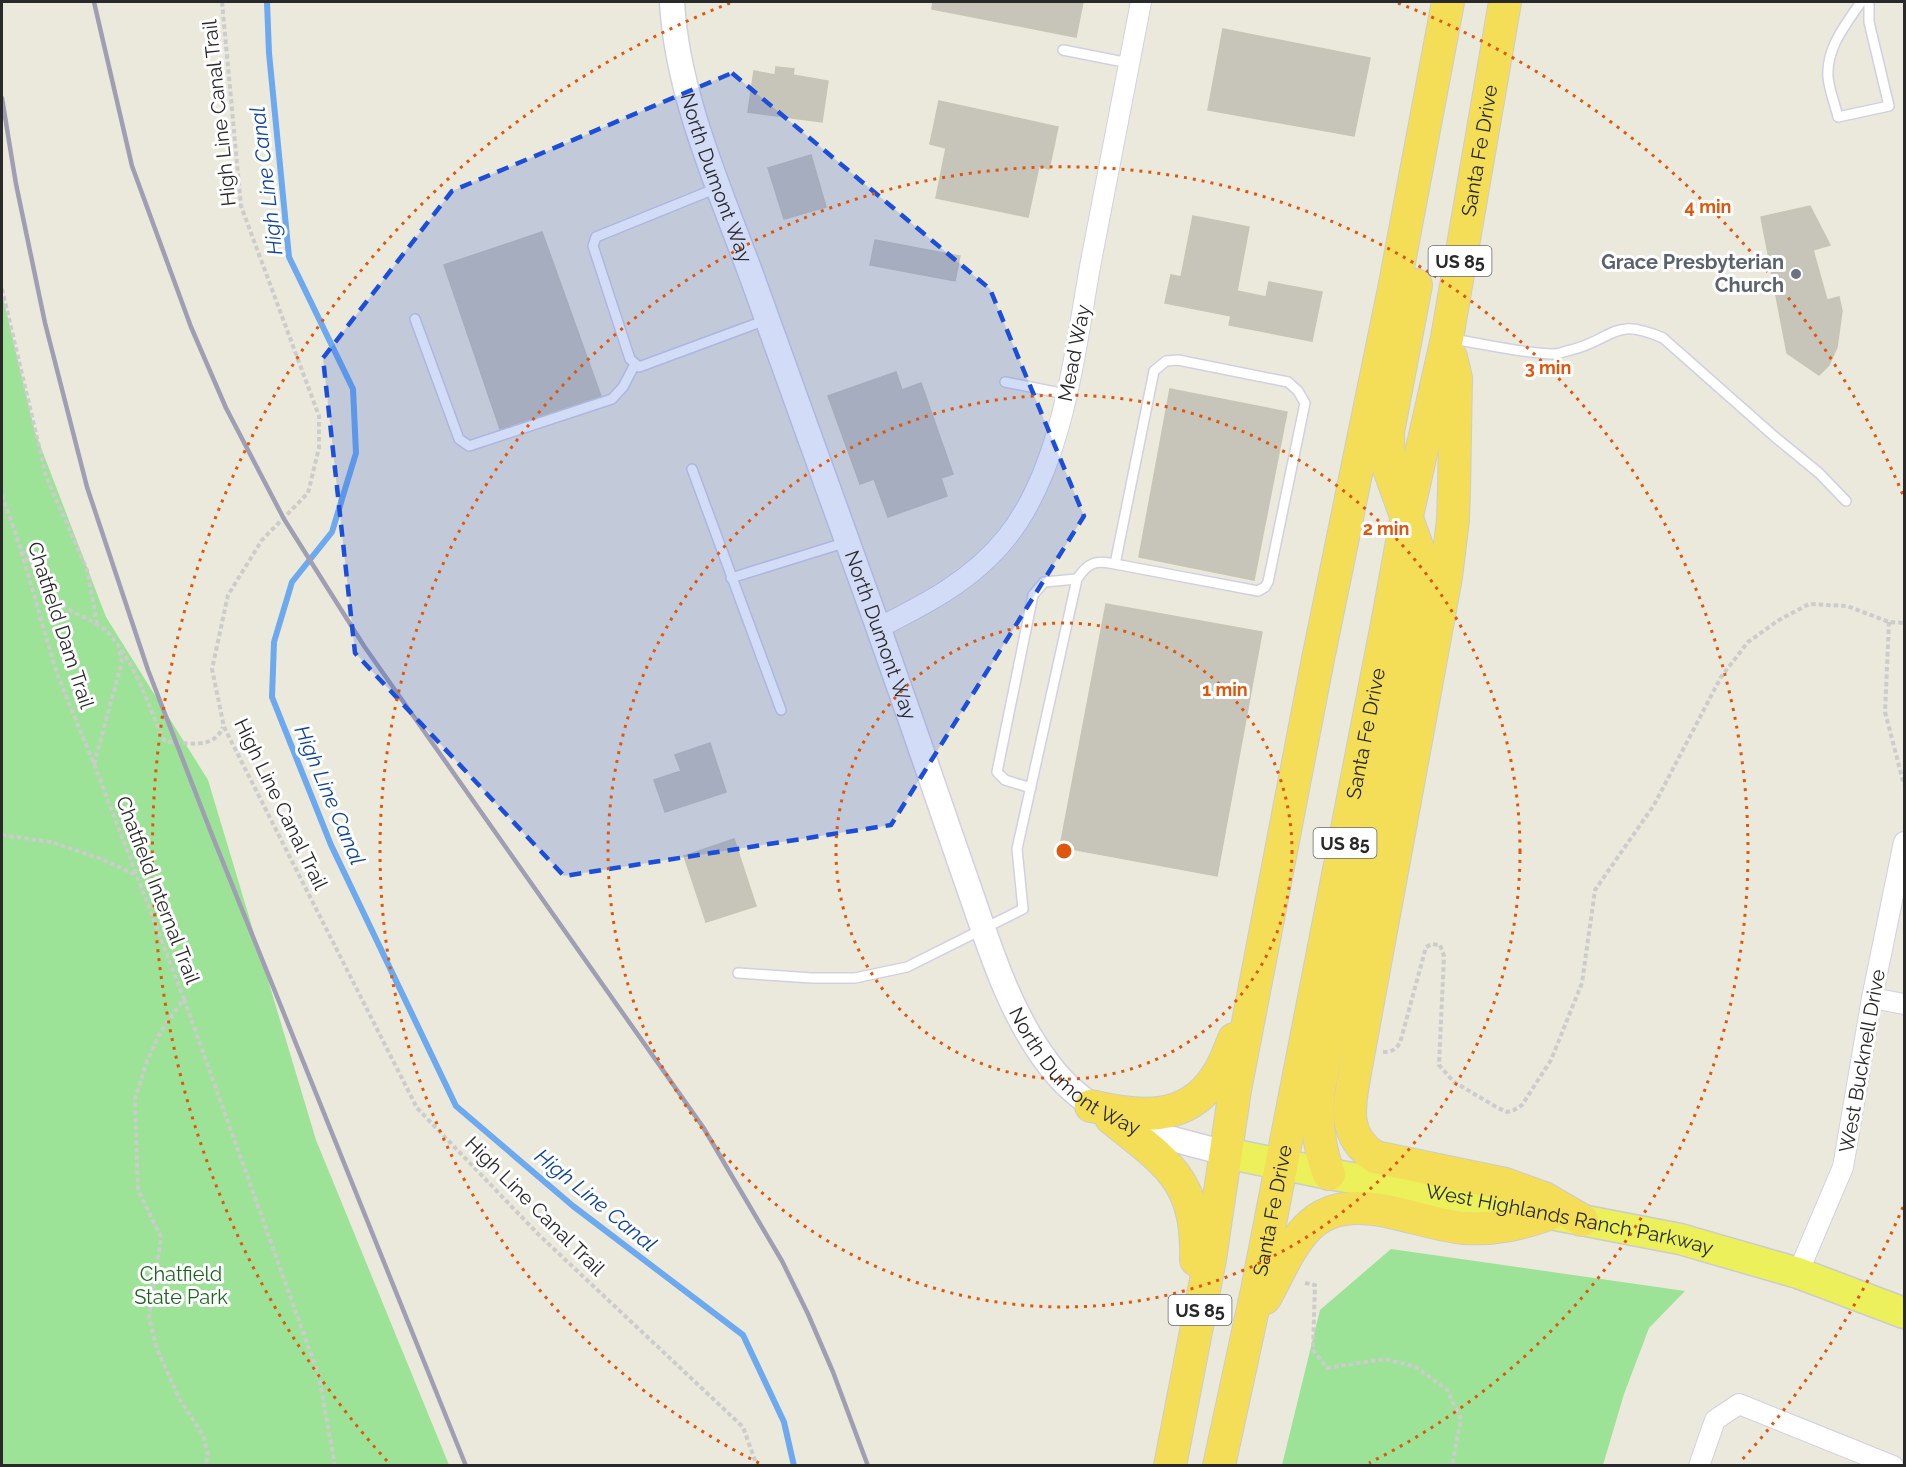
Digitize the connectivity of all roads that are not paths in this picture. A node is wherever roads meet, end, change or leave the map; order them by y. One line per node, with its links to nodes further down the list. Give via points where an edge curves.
1 (672, 2): 10 (street, North Dumont Way, via 692,115)
2 (1141, 2): 9 (street, Mead Way)
3 (1448, 2): 30 (highway, US 85)
4 (1470, 2): 19 (highway, via 1388,432 1389,469)
5 (1505, 2): 13 (highway, Santa Fe Drive / US 85)
6 (1861, 2): 7 (lane, via 1829,58 1828,78 1838,117 1889,106 1869,22)
7 (1869, 2)
8 (1063, 50): 9 (lane)
9 (1129, 63): 16 (street, Mead Way)
10 (719, 188): 12 (street, North Dumont Way); 14 (lane, via 596,237 593,246)
11 (415, 319): 14 (lane, via 459,439 469,446 612,399)
12 (768, 320): 14 (lane, via 639,367); 20 (street, North Dumont Way)
13 (1447, 339): 18 (lane, via 1556,354 1625,328 1663,338); 19 (highway, Santa Fe Drive / US 85); 38 (highway, via 1456,378 1453,520 1446,577 1356,1067 1350,1120 1358,1142 1375,1157 1505,1184 1544,1198)
14 (634, 364)
15 (1005, 381): 16 (lane)
16 (1066, 394): 24 (street, Mead Way, via 1037,489 1007,538 950,590)
17 (692, 469): 22 (lane)
18 (1846, 501)
19 (1406, 520): 35 (highway, Santa Fe Drive / US 85); 36 (highway, via 1422,560 1423,574 1319,1088 1317,1110 1323,1160)
20 (847, 542): 22 (lane); 24 (street, North Dumont Way)
21 (1115, 564): 21 (lane, via 1258,591 1265,587 1305,403 1298,391 1288,382 1178,360 1166,361 1154,371); 23 (lane, via 1101,561 1085,567)
22 (731, 578): 25 (lane)
23 (1077, 579): 26 (lane); 26 (lane, via 1044,582 1033,595 998,772 1005,780)
24 (879, 628): 28 (street, North Dumont Way)
25 (781, 710)
26 (1031, 788): 28 (lane, via 1017,849 1023,909)
27 (1905, 843): 31 (street, West Bucknell Drive)
28 (983, 928): 29 (lane, via 907,967 855,978); 33 (street, North Dumont Way, via 999,973 1029,1035 1071,1089)
29 (738, 973)
30 (1255, 995): 33 (highway, via 1217,1076 1189,1104 1153,1114); 34 (highway, US 85)
31 (1872, 998): 32 (street); 39 (street, West Bucknell Drive, via 1842,1167)
32 (1905, 1004)
33 (1101, 1112): 34 (street, North Dumont Way, via 1141,1130); 41 (highway, via 1161,1158 1181,1181 1189,1198 1196,1239)
34 (1226, 1153): 35 (main road, West Highlands Ranch Parkway); 41 (highway, US 85)
35 (1281, 1165): 36 (main road, West Highlands Ranch Parkway); 42 (highway, Santa Fe Drive / US 85)
36 (1329, 1174): 37 (main road, West Highlands Ranch Parkway)
37 (1549, 1214): 38 (main road, West Highlands Ranch Parkway); 42 (highway, via 1511,1226 1464,1228 1364,1208 1346,1207 1329,1212 1297,1241)
38 (1582, 1221): 39 (main road, West Highlands Ranch Parkway, via 1680,1239)
39 (1798, 1273): 40 (main road, West Highlands Ranch Parkway)
40 (1905, 1313)
41 (1195, 1334): 43 (highway, US 85)
42 (1248, 1334): 44 (highway, Santa Fe Drive / US 85)
43 (1170, 1466)
44 (1219, 1466)
45 (1700, 1466): 46 (street, via 1715,1420 1739,1404)
46 (1893, 1466)

